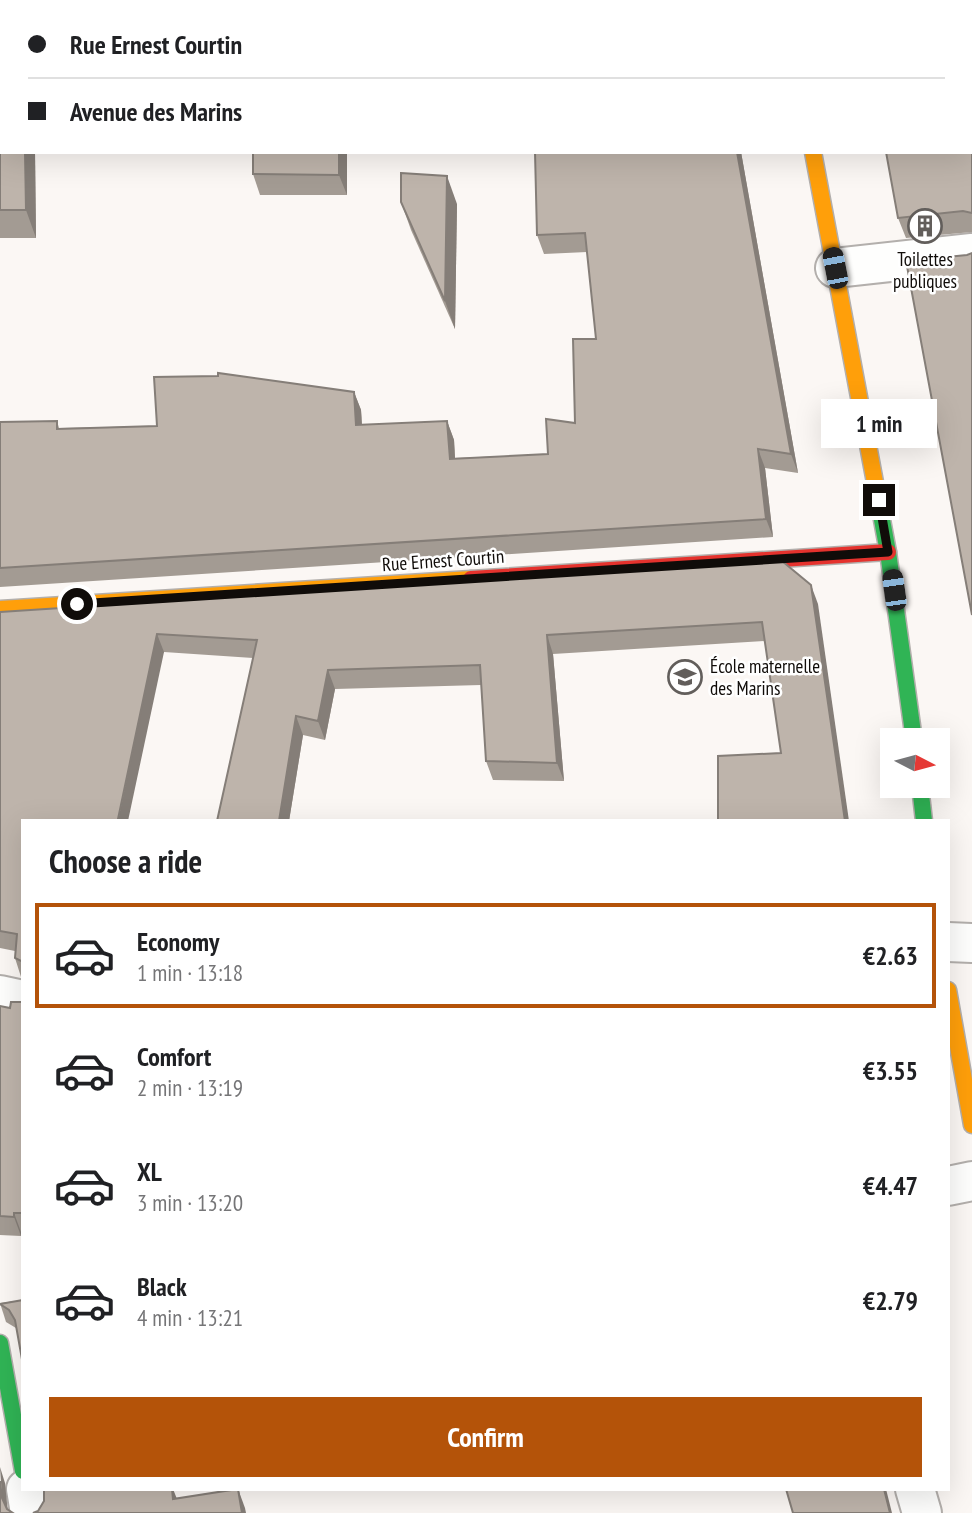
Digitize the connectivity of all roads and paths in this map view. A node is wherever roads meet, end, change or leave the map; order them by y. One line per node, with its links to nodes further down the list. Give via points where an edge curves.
1 (813, 154): 3 (street)
2 (972, 253): 3 (street)
3 (835, 268): 4 (street)
4 (888, 552): 5 (street, Rue Ernest Courtin); 6 (street)
5 (0, 609)
6 (912, 728)
7 (921, 798): 8 (street)
8 (924, 819)
9 (950, 943): 10 (street)
10 (972, 943)
11 (0, 995): 12 (street)
12 (21, 1000)
13 (950, 1001): 14 (street)
14 (972, 1125)
15 (972, 1181): 16 (street)
16 (950, 1186)
17 (0, 1343): 18 (street)
18 (21, 1460)
19 (26, 1491): 21 (street)
20 (916, 1491): 22 (street)
21 (30, 1513)
22 (922, 1513)

